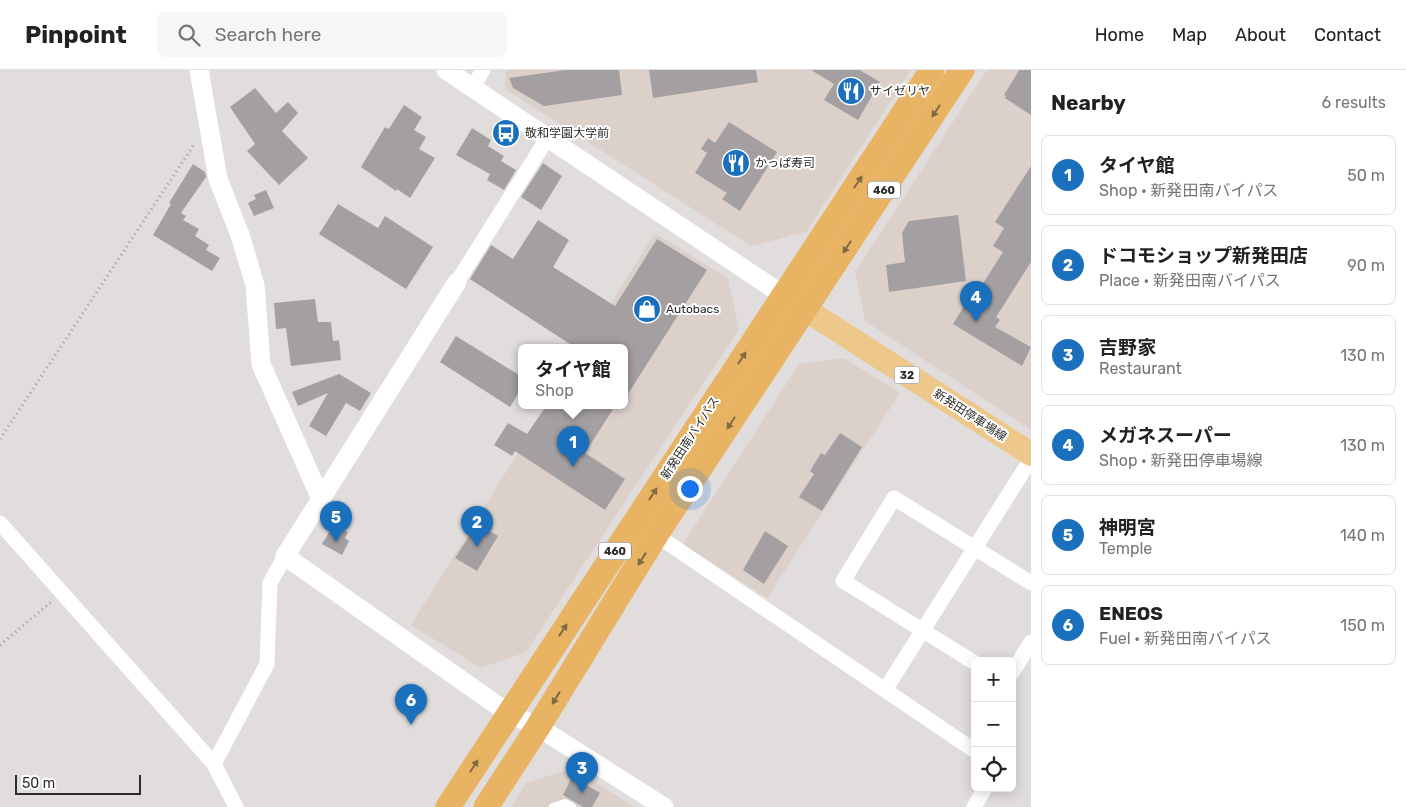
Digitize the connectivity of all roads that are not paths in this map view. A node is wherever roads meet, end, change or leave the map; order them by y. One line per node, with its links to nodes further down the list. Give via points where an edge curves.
1 (199, 70): 13 (street, via 218,179 255,285 262,364)
2 (446, 70): 6 (street)
3 (482, 70): 6 (street)
4 (932, 70): 9 (highway, 新発田南バイパス / 460, one-way to 4)
5 (962, 70): 10 (highway, 新発田南バイパス / 460, one-way to 10)
6 (473, 87): 7 (street)
7 (548, 137): 8 (street); 9 (street)
8 (457, 282): 13 (street)
9 (783, 296): 10 (main road, 新発田停車場線 / 32); 24 (highway, 新発田南バイパス / 460, one-way to 9)
10 (806, 310): 11 (main road, 新発田停車場線 / 32); 15 (highway, 新発田南バイパス / 460, one-way to 15)
11 (1031, 454)
12 (1031, 459): 16 (street)
13 (321, 498): 17 (street)
14 (0, 523): 27 (street)
15 (656, 536): 23 (street); 25 (highway, 新発田南バイパス / 460, one-way to 25)
16 (974, 548): 18 (street); 19 (street); 19 (street, via 894,498 843,581)
17 (285, 556): 24 (street); 27 (street, via 270,583 267,664)
18 (1031, 583)
19 (922, 631): 21 (street); 23 (street)
20 (1031, 642): 22 (street)
21 (971, 661)
22 (1016, 666)
23 (884, 690): 26 (street)
24 (508, 713): 25 (street); 30 (highway, 新発田南バイパス / 460, one-way to 24)
25 (538, 728): 31 (highway, 新発田南バイパス / 460); 34 (street)
26 (971, 747)
27 (214, 764): 29 (street)
28 (983, 792): 35 (street)
29 (236, 807)
30 (448, 807)
31 (486, 807)
32 (553, 807): 33 (lane, via 566,803)
33 (572, 807)
34 (664, 807)
35 (974, 807)

